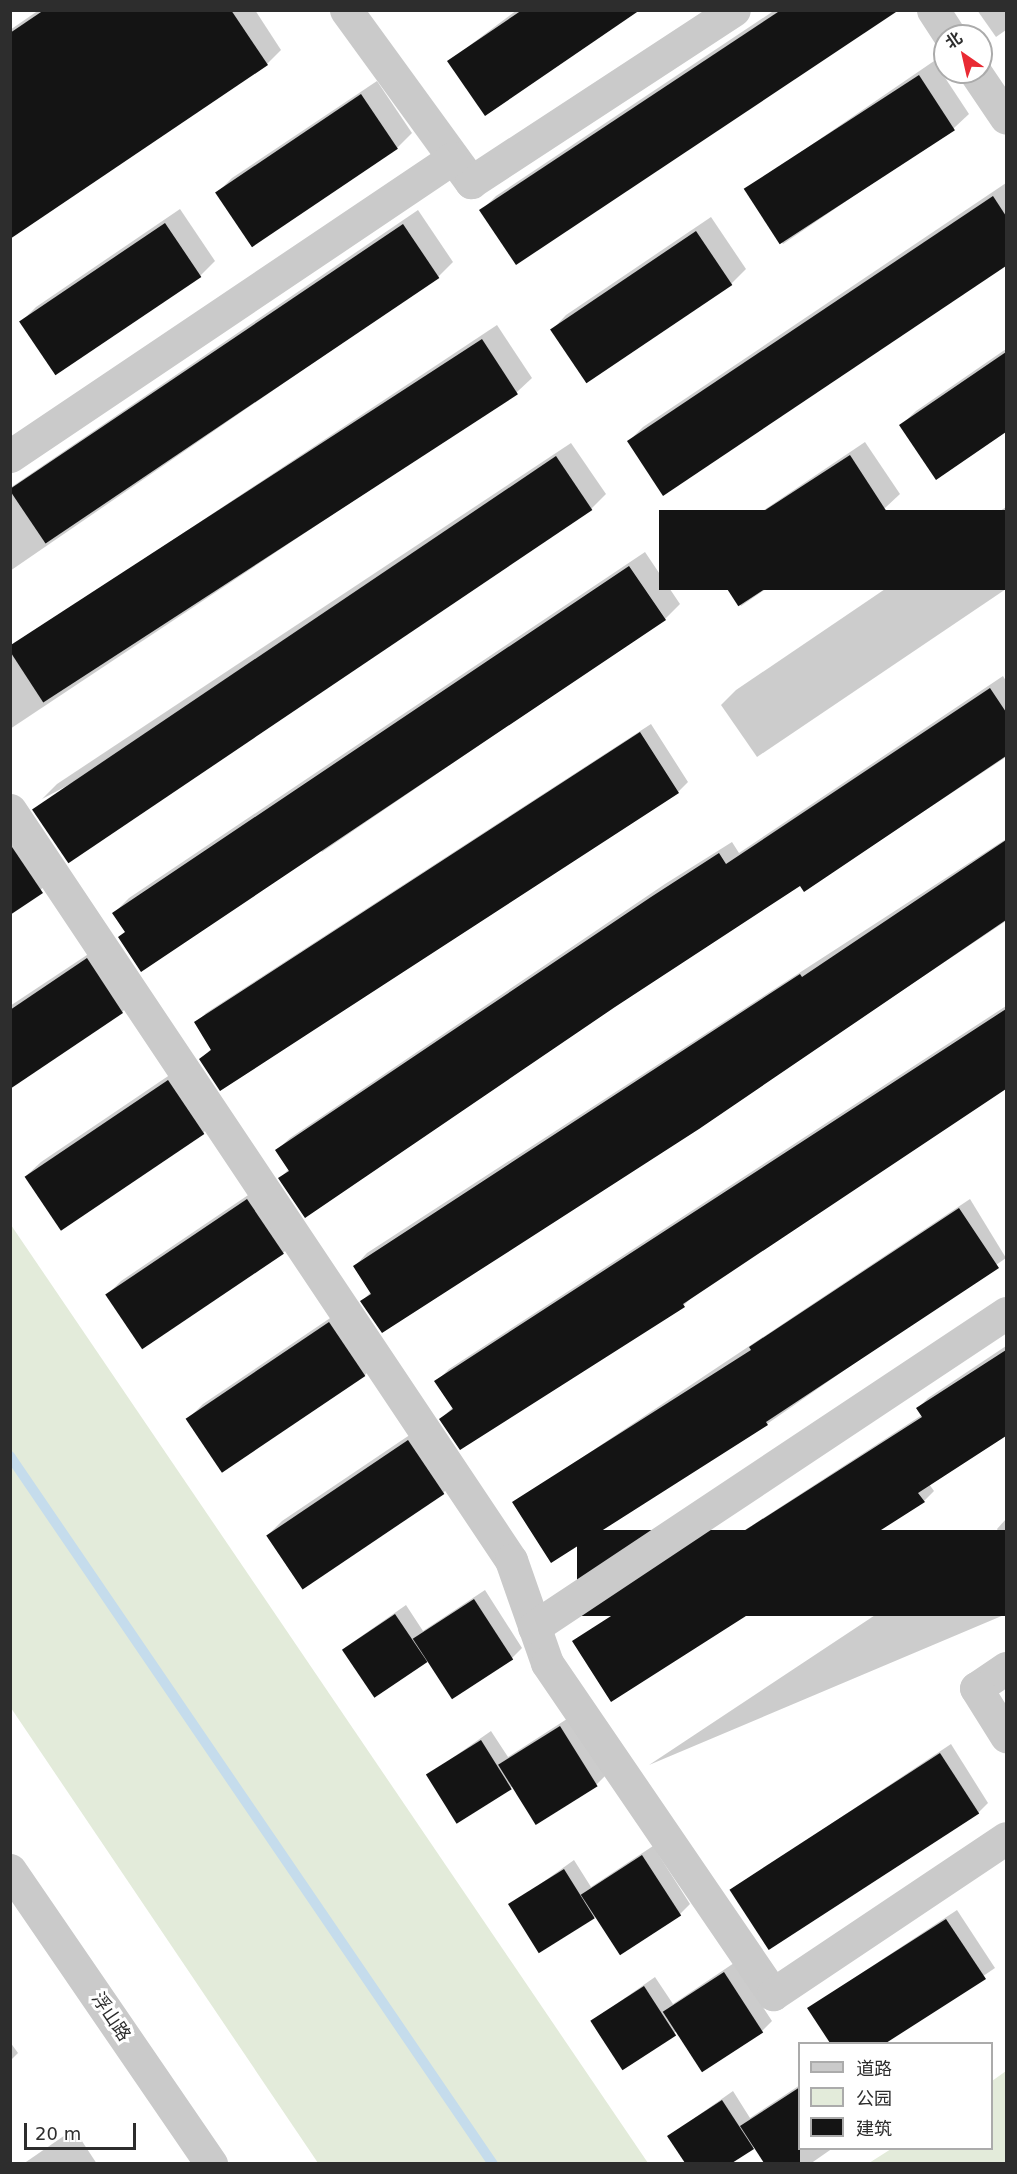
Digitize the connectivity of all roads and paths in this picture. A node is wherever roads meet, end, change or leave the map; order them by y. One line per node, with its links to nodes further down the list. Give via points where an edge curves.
1 (346, 10): 7 (street)
2 (734, 10): 7 (street, via 471,182)
3 (933, 10): 4 (street)
4 (942, 24)
5 (983, 84): 6 (street)
6 (1006, 118)
7 (453, 158): 8 (street)
8 (10, 456)
9 (10, 810): 11 (street, via 511,1560)
10 (1006, 1313): 11 (street)
11 (534, 1627): 14 (street, via 547,1663 773,1994)
12 (1006, 1668): 13 (street, via 976,1688)
13 (1006, 1736)
14 (1006, 1838)
15 (10, 1870): 16 (street, 浮山路)
16 (211, 2163)

